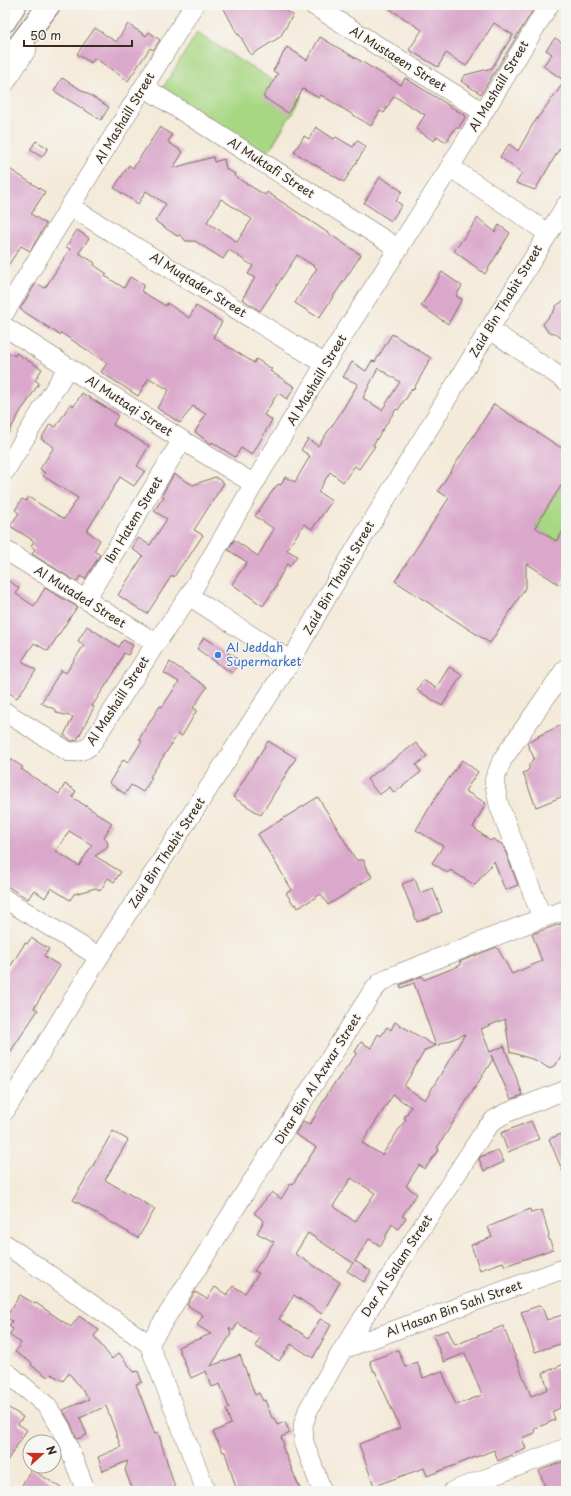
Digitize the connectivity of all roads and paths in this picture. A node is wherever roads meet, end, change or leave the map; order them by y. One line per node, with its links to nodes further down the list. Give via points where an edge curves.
1 (15, 5): 7 (highway)
2 (49, 5): 8 (highway)
3 (56, 5): 9 (street)
4 (194, 5): 10 (street, Al Mashaill Street)
5 (313, 5): 11 (street, Al Mustaeen Street)
6 (549, 5): 11 (street, Al Mashaill Street)
7 (5, 20)
8 (5, 64)
9 (5, 83)
10 (144, 87): 14 (street, Al Mashaill Street); 16 (street, Al Muktafi Street)
11 (483, 112): 12 (street, Al Mashaill Street)
12 (450, 167): 15 (street); 16 (street, Al Mashaill Street)
13 (566, 205): 15 (street, Zaid Bin Thabit Street)
14 (70, 207): 17 (street, Al Mashaill Street); 20 (street, Al Muqtader Street)
15 (548, 233): 19 (street, Zaid Bin Thabit Street)
16 (398, 249): 20 (street, Al Mashaill Street)
17 (5, 312)
18 (5, 327): 21 (street, Al Muttaqi Street)
19 (490, 329): 22 (street); 30 (street, Zaid Bin Thabit Street, via 321,607)
20 (325, 364): 25 (street, Al Mashaill Street)
21 (68, 367): 23 (street, Al Muttaqi Street); 24 (street)
22 (566, 381)
23 (182, 440): 25 (street, Al Muttaqi Street); 28 (street, Ibn Hatem Street)
24 (5, 471)
25 (254, 484): 27 (street, Al Mashaill Street)
26 (5, 550): 28 (street, Al Mutaded Street)
27 (189, 596): 29 (street, Al Mashaill Street); 30 (street)
28 (86, 600): 29 (street, Al Mutaded Street)
29 (156, 643): 32 (street, Al Mashaill Street, via 90,746 84,750 69,752)
30 (291, 661): 36 (street, Zaid Bin Thabit Street)
31 (566, 668): 35 (street, via 502,760 494,781 499,805)
32 (5, 712)
33 (6, 902): 36 (street)
34 (566, 910): 35 (street, Dirar Bin Al Azwar Street)
35 (542, 918): 41 (street, Dirar Bin Al Azwar Street, via 380,983)
36 (99, 957): 38 (street, Zaid Bin Thabit Street)
37 (566, 1090): 42 (street, Dar Al Salam Street, via 506,1113 494,1120 485,1130)
38 (5, 1111)
39 (5, 1244): 41 (street)
40 (566, 1268): 42 (street, Al Hasan Bin Sahl Street)
41 (149, 1344): 46 (street)
42 (343, 1349): 47 (street, Dar Al Salam Street, via 308,1410 303,1425 304,1442)
43 (5, 1372): 45 (street, via 47,1406 61,1428)
44 (566, 1448): 48 (street)
45 (86, 1491)
46 (206, 1491)
47 (322, 1491)
48 (453, 1491)

